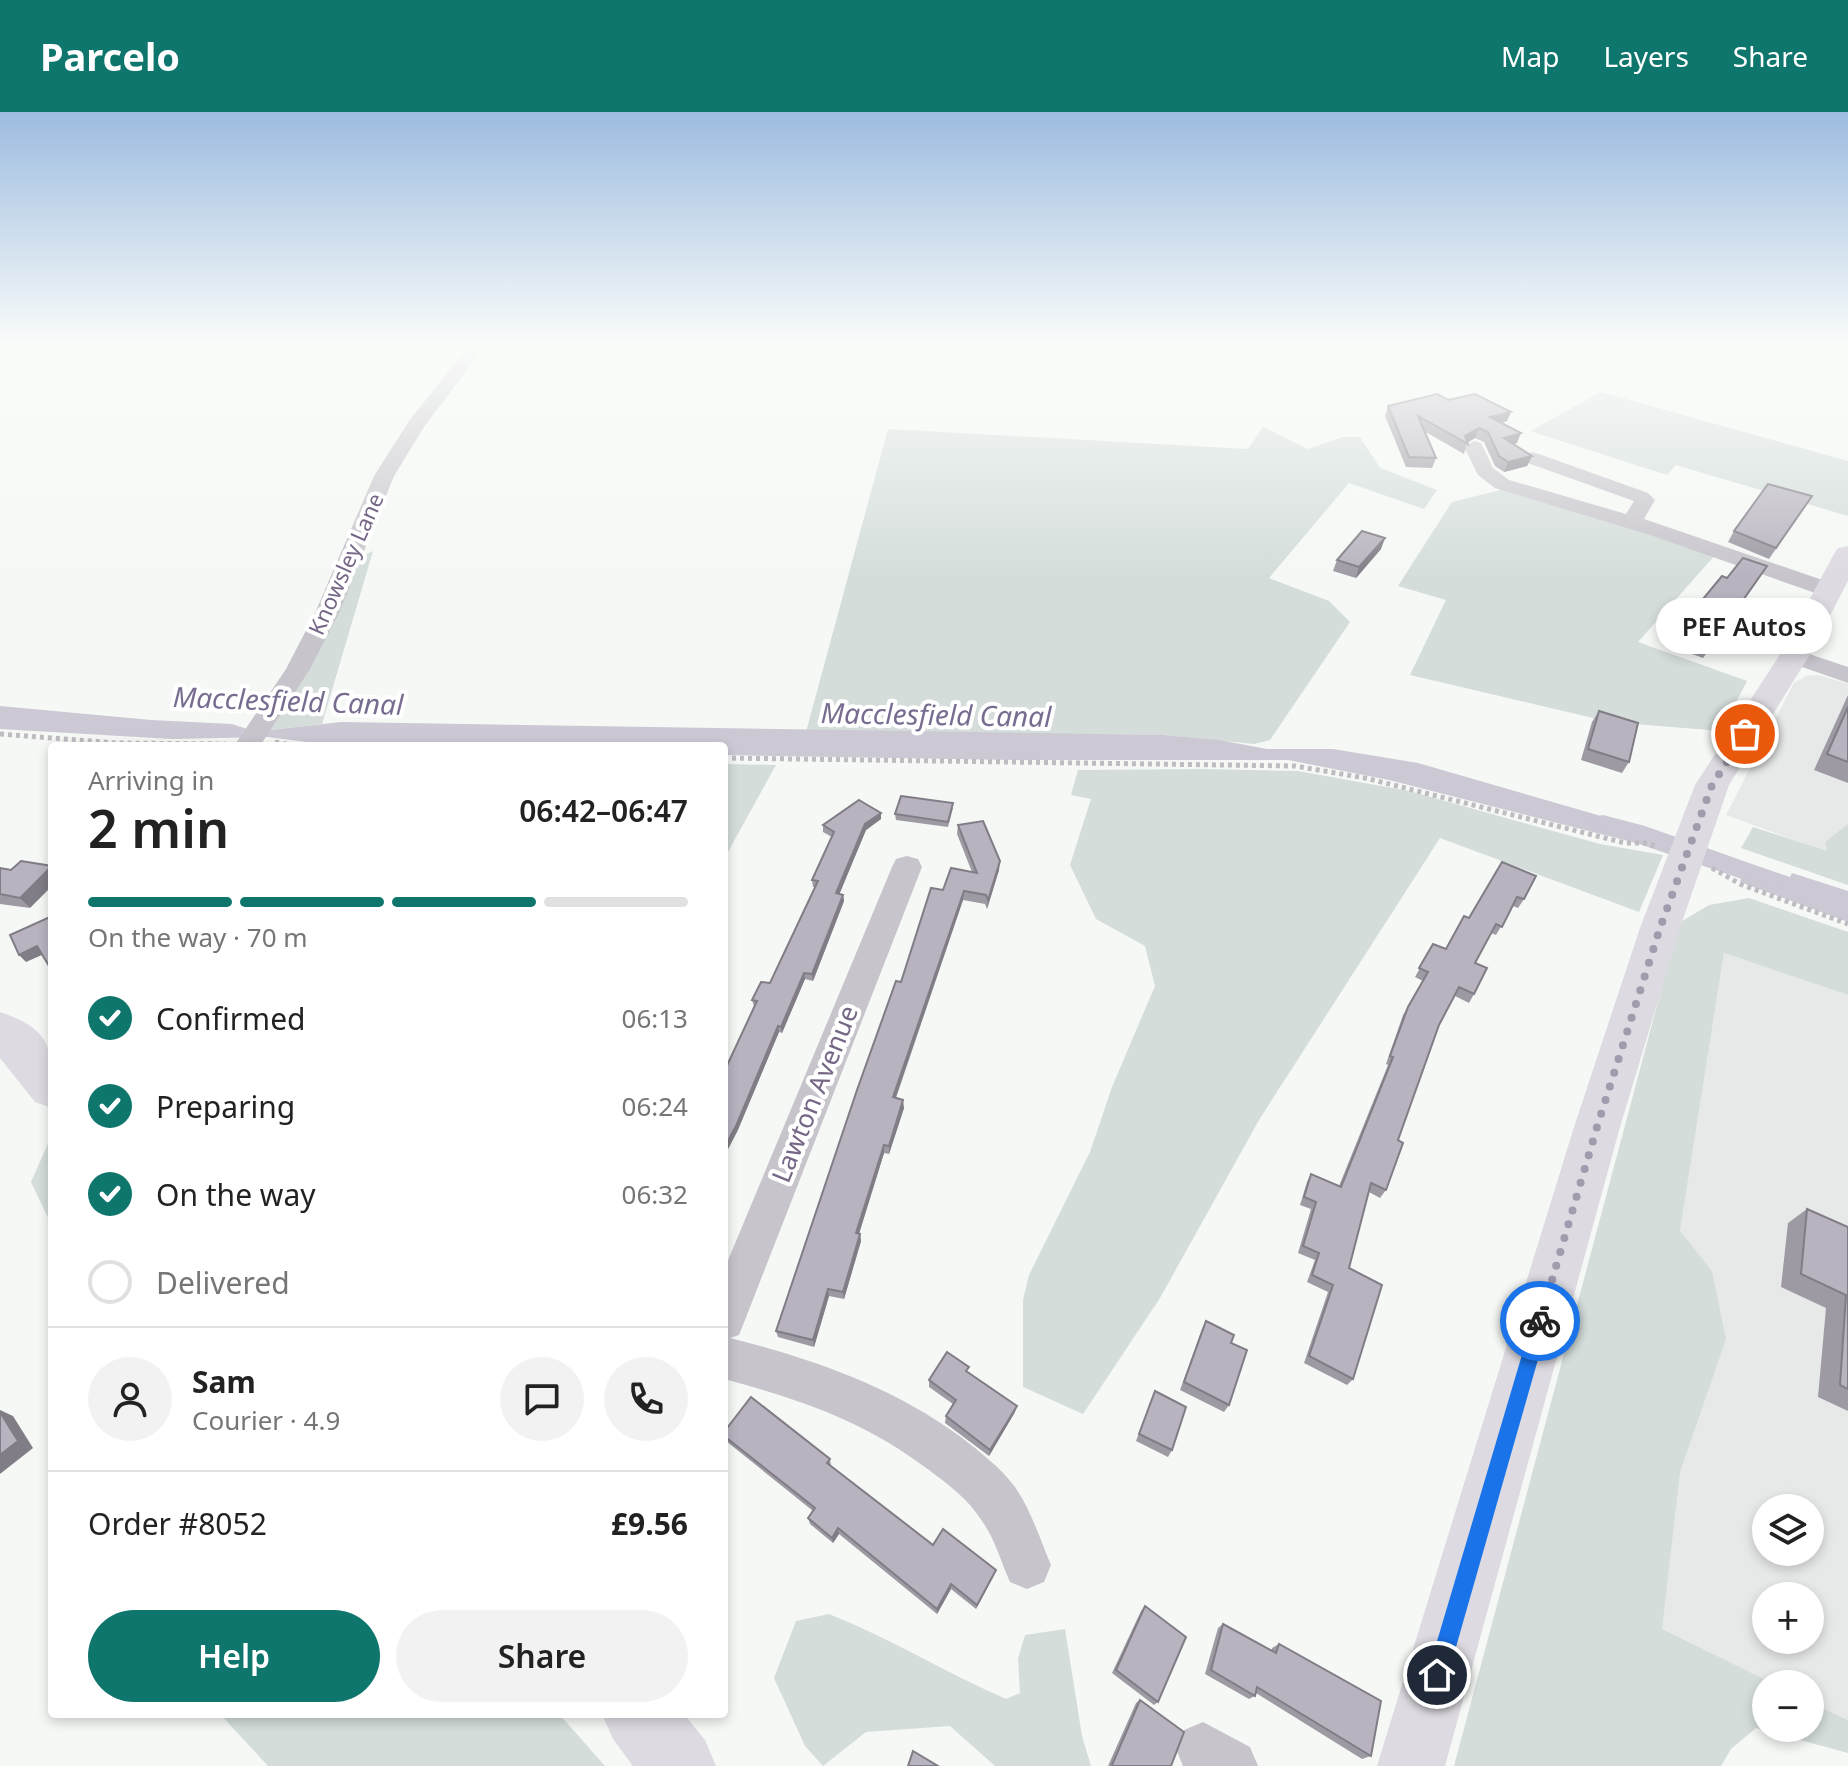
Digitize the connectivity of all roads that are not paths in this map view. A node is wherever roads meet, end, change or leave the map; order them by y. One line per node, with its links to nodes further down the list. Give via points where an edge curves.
1 (417, 424): 8 (street, Knowsley Lane, via 384,476 327,613)
2 (1474, 447): 4 (street, via 1485,471 1502,484)
3 (1532, 458): 4 (street, via 1641,497 1645,500)
4 (1632, 522): 5 (street)
5 (1839, 572): 6 (main road)
6 (1794, 656): 7 (street); 17 (main road, via 1712,785 1660,928)
7 (1848, 675)
8 (255, 737)
9 (907, 867): 12 (street, Lawton Avenue)
10 (0, 1031): 11 (highway, via 20,1046)
11 (48, 1082)
12 (728, 1310)
13 (728, 1359): 14 (street, via 836,1389 922,1435 972,1475 1002,1508)
14 (1027, 1565)
15 (641, 1718): 16 (highway)
16 (679, 1766)
17 (1411, 1766)

